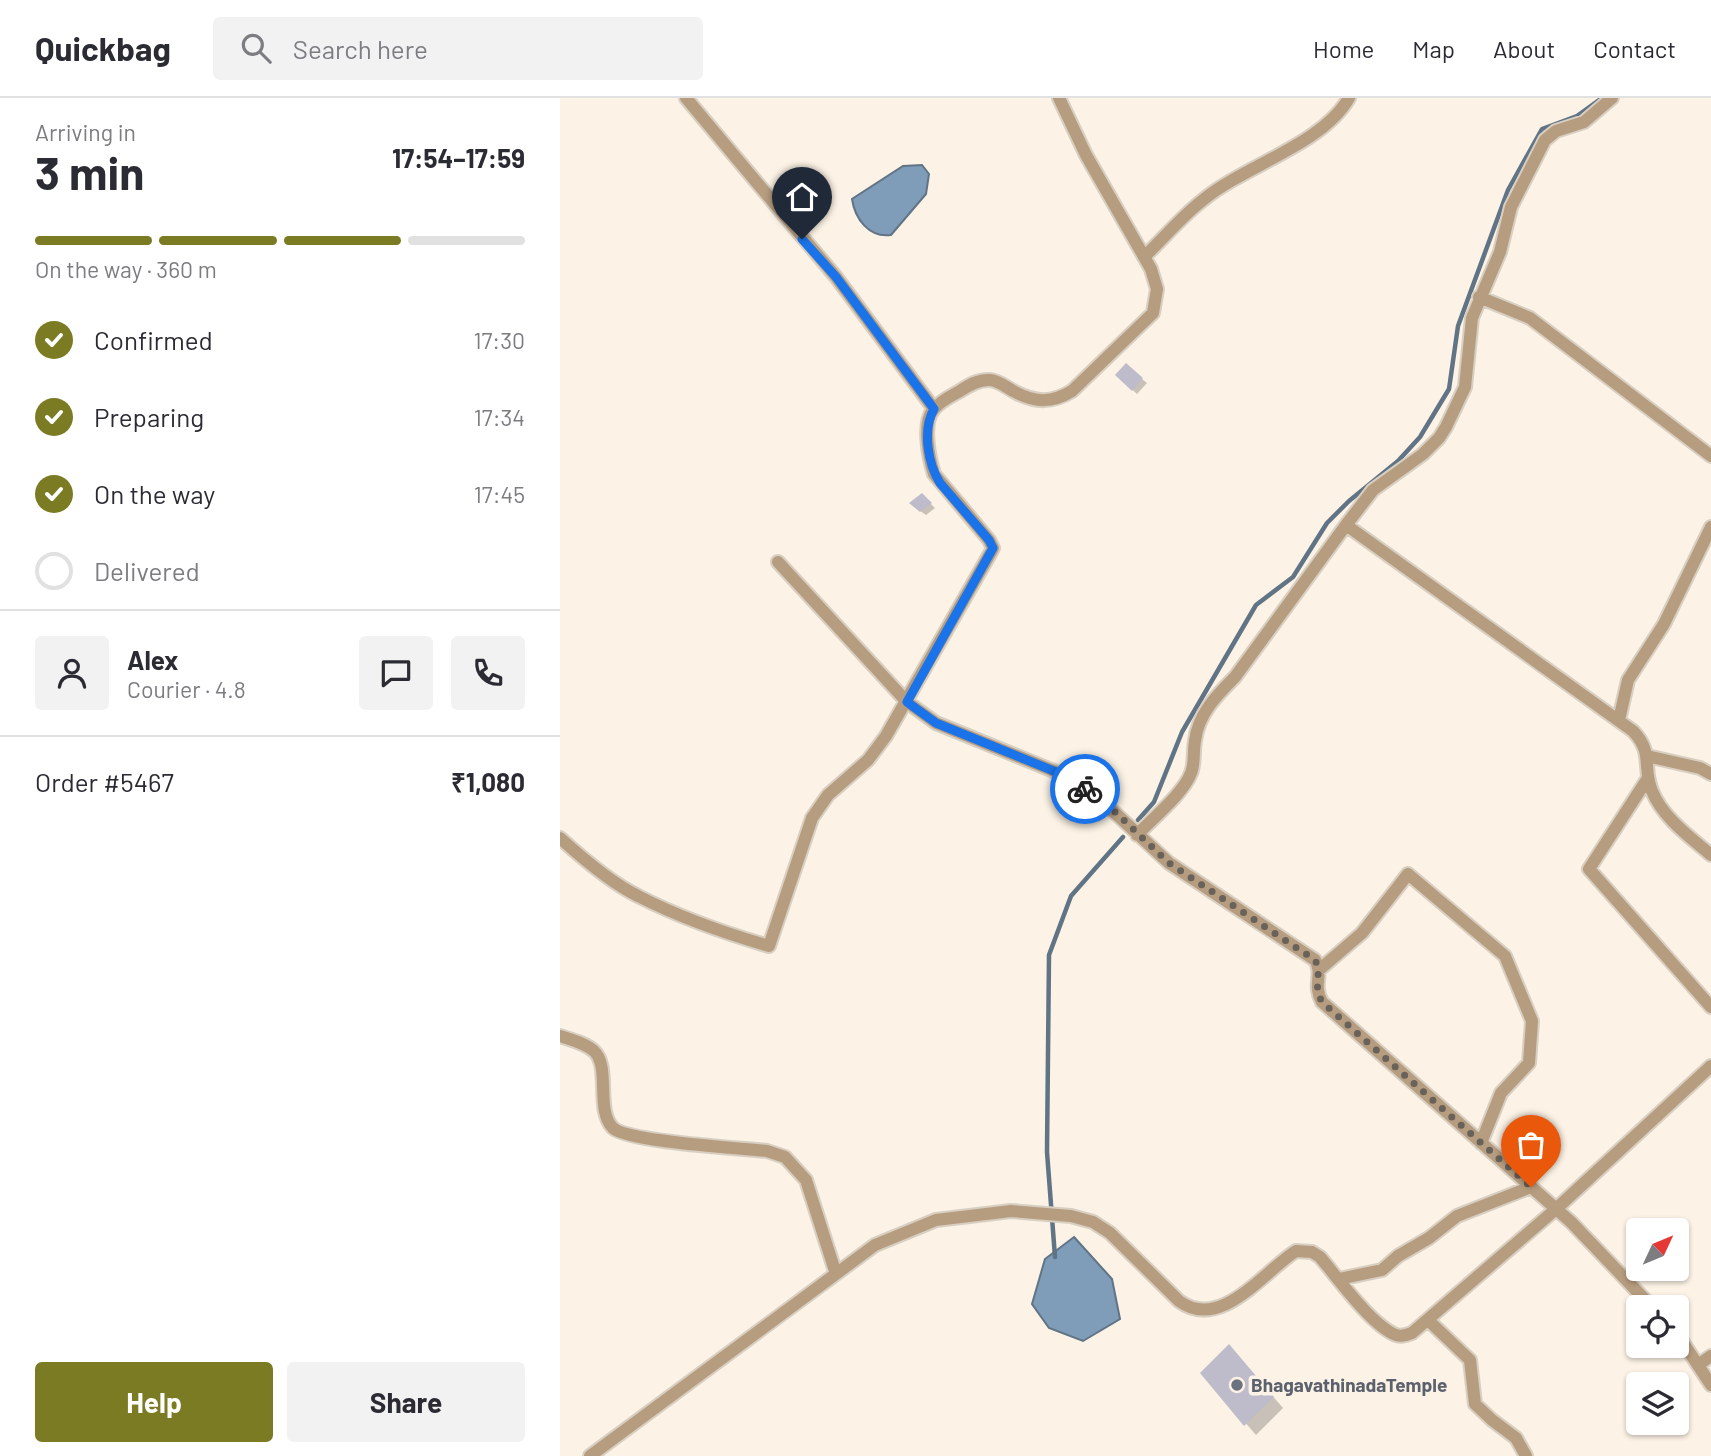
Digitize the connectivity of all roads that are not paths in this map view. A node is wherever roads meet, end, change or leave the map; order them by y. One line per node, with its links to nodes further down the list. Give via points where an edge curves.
1 (686, 98): 7 (street, via 836,277)
2 (1059, 98): 5 (street)
3 (1349, 98): 5 (street, via 1342,111 1299,144 1202,200)
4 (1612, 98): 6 (street, via 1584,122 1556,131 1545,140 1511,207 1500,252)
5 (1144, 257): 7 (street, via 1157,289 1153,313 1072,391 1058,400 1034,399 987,379)
6 (1479, 297): 8 (street, via 1530,318); 9 (street, via 1472,317 1465,387 1446,427 1423,454 1373,490)
7 (934, 409): 12 (street, via 928,424 934,474 993,548)
8 (1711, 456)
9 (1346, 525): 13 (street); 17 (street, via 1200,719 1192,772)
10 (1711, 527): 13 (street, via 1664,624 1628,680)
11 (778, 562): 12 (street)
12 (907, 702): 17 (street, via 936,723 1071,778); 18 (street, via 868,760 828,795 813,818 769,946 721,932 636,895)
13 (1619, 720): 14 (street, via 1643,741)
14 (1647, 756): 15 (street); 16 (street)
15 (1711, 774)
16 (1648, 778): 19 (street, via 1652,793 1670,819); 21 (street, via 1589,869)
17 (1137, 835): 20 (street, via 1169,863 1315,960)
18 (560, 838)
19 (1711, 855)
20 (1319, 970): 24 (street, via 1316,990 1322,1002); 24 (street, via 1362,933 1408,874 1504,956 1532,1021 1529,1063 1501,1093)
21 (1711, 1007)
22 (560, 1036): 27 (street, via 586,1045 599,1057 605,1110 619,1132 785,1157 806,1180)
23 (1711, 1066): 26 (street)
24 (1481, 1143): 25 (street)
25 (1531, 1187): 26 (street); 28 (street, via 1457,1216 1381,1270)
26 (1556, 1209): 29 (street); 30 (street)
27 (836, 1274): 28 (street, via 875,1245 936,1220 1011,1211 1093,1222 1191,1309 1224,1306 1296,1251 1312,1252); 35 (street)
28 (1344, 1278): 30 (street, via 1365,1311 1394,1334 1412,1333)
29 (1640, 1295)
30 (1428, 1320): 36 (street, via 1470,1360 1475,1404 1516,1438)
31 (1689, 1352): 33 (street)
32 (1711, 1356): 33 (street)
33 (1698, 1365): 34 (street)
34 (1711, 1385)
35 (590, 1456)
36 (1526, 1456)

